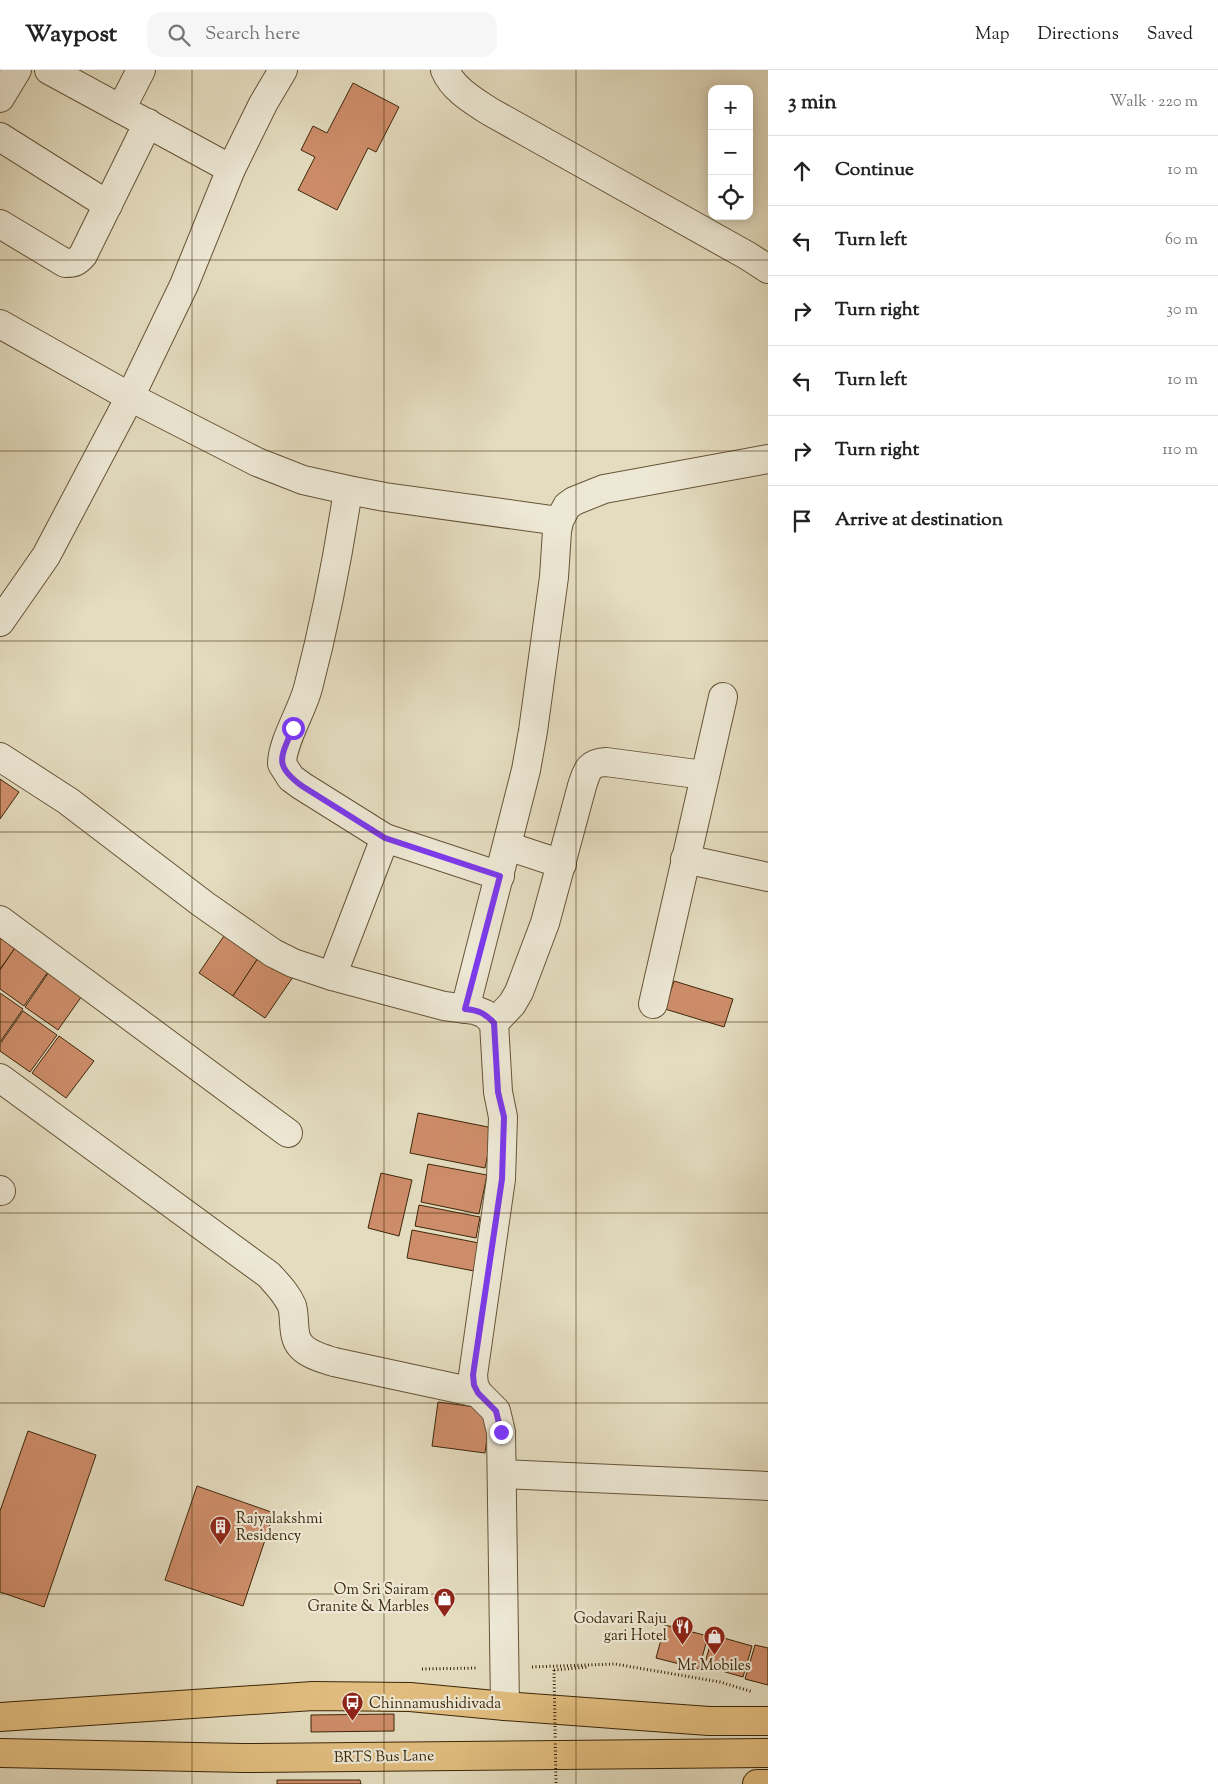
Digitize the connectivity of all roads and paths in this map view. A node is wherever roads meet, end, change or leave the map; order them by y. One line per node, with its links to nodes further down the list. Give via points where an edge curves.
1 (17, 70): 6 (street)
2 (49, 70): 7 (street)
3 (141, 70): 7 (street)
4 (283, 70): 10 (street)
5 (444, 70): 13 (street, via 462,93 489,111)
6 (0, 98)
7 (121, 109): 8 (street)
8 (148, 123): 10 (street); 11 (street)
9 (0, 137): 11 (street)
10 (231, 169): 15 (street, via 184,285)
11 (108, 205): 12 (street, via 83,255 74,263 65,263)
12 (0, 224)
13 (768, 269)
14 (0, 324): 15 (street)
15 (130, 397): 17 (street, via 257,462 303,480); 19 (street, via 46,556)
16 (768, 459): 18 (street, via 604,489 574,501 567,506)
17 (348, 490): 18 (street); 23 (street, via 316,656 282,764 291,778 302,786)
18 (559, 521): 24 (street, via 533,731)
19 (0, 622)
20 (723, 697): 22 (street)
21 (0, 756): 30 (street, via 68,801 273,953 293,964)
22 (704, 776): 25 (street); 26 (street, via 606,762 591,766 582,786)
23 (385, 838): 27 (street); 30 (street)
24 (507, 846): 26 (street); 27 (street)
25 (685, 859): 28 (street); 31 (street)
26 (562, 864): 33 (street, via 524,980 512,1004)
27 (500, 876): 32 (street)
28 (768, 877)
29 (0, 920): 35 (street)
30 (332, 976): 32 (street)
31 (652, 1004)
32 (465, 1009): 33 (street, via 485,1014)
33 (494, 1023): 36 (street, via 498,1092 504,1117 502,1179 473,1375)
34 (0, 1078): 36 (street, via 269,1275 291,1304 296,1339 307,1351 334,1362)
35 (288, 1133)
36 (478, 1393): 37 (street, via 496,1411 500,1422)
37 (502, 1474): 38 (street); 40 (street)
38 (768, 1486)
39 (616, 1664): 45 (path, bridge, via 554,1670)
40 (505, 1706): 41 (main road, via 410,1697 313,1696); 42 (main road, via 709,1721)
41 (0, 1717)
42 (768, 1721)
43 (0, 1753): 44 (main road, BRTS Bus Lane, via 253,1758)
44 (768, 1753)
45 (556, 1784)
46 (757, 1784): 47 (main road)
47 (768, 1784)

